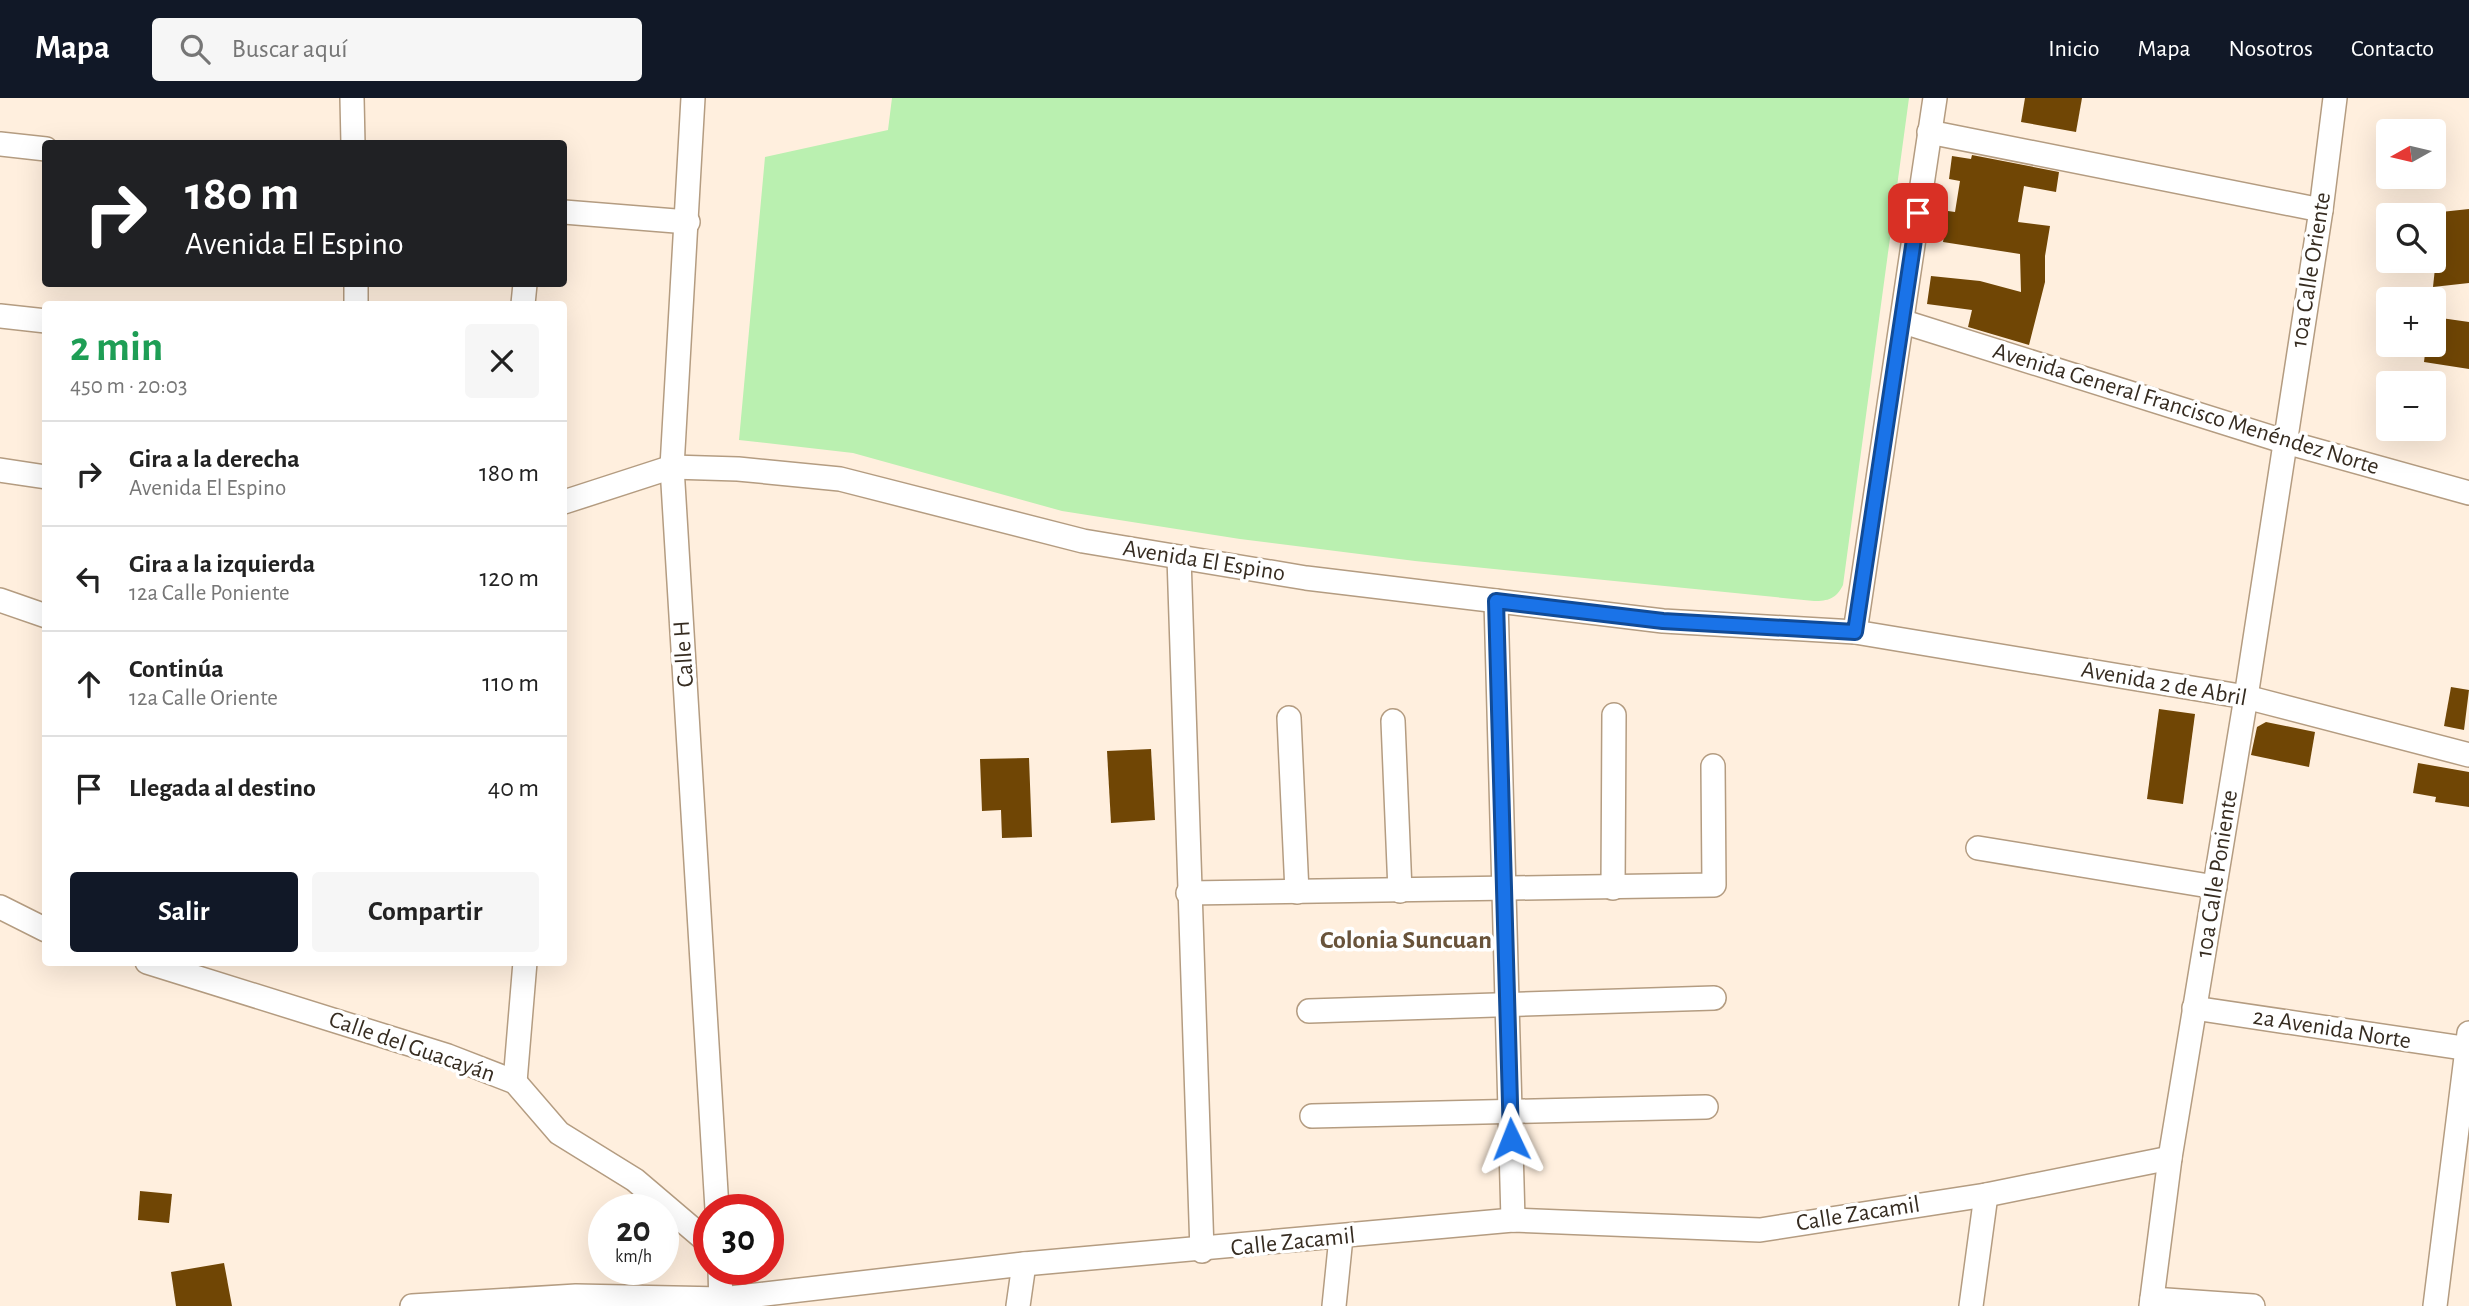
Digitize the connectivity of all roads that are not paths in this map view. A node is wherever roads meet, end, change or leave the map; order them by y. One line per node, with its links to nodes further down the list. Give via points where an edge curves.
1 (352, 98): 6 (street)
2 (693, 98): 11 (street, Calle H)
3 (1935, 98): 5 (street)
4 (2335, 98): 9 (street, 10a Calle Oriente)
5 (1928, 132): 9 (street); 14 (street)
6 (353, 140)
7 (0, 144): 8 (street)
8 (42, 149)
9 (2321, 209): 15 (street, 10a Calle Oriente)
10 (567, 212): 11 (street)
11 (688, 222): 16 (street, Calle H)
12 (0, 316): 13 (street)
13 (42, 321)
14 (1904, 322): 15 (street, Avenida General Francisco Menéndez Norte); 25 (street)
15 (2286, 442): 19 (street, Avenida General Francisco Menéndez Norte); 26 (street, 10a Calle Poniente)
16 (672, 467): 20 (street, Avenida El Espino); 21 (street, Avenida El Espino, via 840,479 1083,541); 53 (street, Calle H)
17 (0, 470): 18 (street)
18 (42, 476)
19 (2469, 493)
20 (567, 501)
21 (1179, 557): 23 (street, Avenida El Espino); 38 (street)
22 (0, 600): 24 (street)
23 (1496, 601): 25 (street, Avenida El Espino, via 1663,621); 35 (street)
24 (42, 615)
25 (1855, 632): 26 (street, Avenida 2 de Abril)
26 (2246, 697): 30 (street, Avenida 2 de Abril); 33 (street, 10a Calle Poniente)
27 (1614, 715): 34 (street)
28 (1289, 718): 37 (street)
29 (1393, 722): 36 (street)
30 (2469, 755)
31 (1713, 766): 34 (street, via 1714,885)
32 (1978, 848): 33 (street)
33 (2215, 887): 45 (street, 10a Calle Poniente)
34 (1613, 888): 35 (street)
35 (1504, 890): 36 (street); 44 (street)
36 (1399, 891): 37 (street)
37 (1297, 892): 38 (street)
38 (1188, 893): 58 (street)
39 (0, 907): 40 (street)
40 (42, 928)
41 (160, 966): 48 (street, Calle del Guacayán, via 448,1056)
42 (525, 966): 48 (street)
43 (1714, 998): 44 (street)
44 (1507, 1005): 46 (street); 50 (street)
45 (2194, 1008): 47 (street, 2a Avenida Norte); 52 (street, 10a Calle Poniente)
46 (1309, 1011)
47 (2468, 1044): 67 (street)
48 (515, 1082): 56 (street, Calle del Guacayán, via 559,1133 635,1180)
49 (1706, 1107): 50 (street)
50 (1510, 1112): 51 (street); 55 (street)
51 (1312, 1116)
52 (2170, 1158): 54 (street, Calle Zacamil); 61 (street, 10a Calle Poniente)
53 (716, 1194)
54 (1986, 1195): 55 (street, Calle Zacamil, via 1759,1230); 65 (street)
55 (1513, 1220): 57 (street, Calle Zacamil)
56 (693, 1229)
57 (1340, 1237): 58 (street, Calle Zacamil); 64 (street)
58 (1202, 1251): 59 (street, Calle Zacamil)
59 (1024, 1264): 60 (street, Calle Zacamil); 63 (street)
60 (721, 1302): 62 (street, Calle Zacamil, via 576,1296)
61 (2152, 1303): 66 (street)
62 (412, 1306)
63 (1018, 1306)
64 (1334, 1306)
65 (1971, 1306)
66 (2253, 1306)
67 (2435, 1306)

